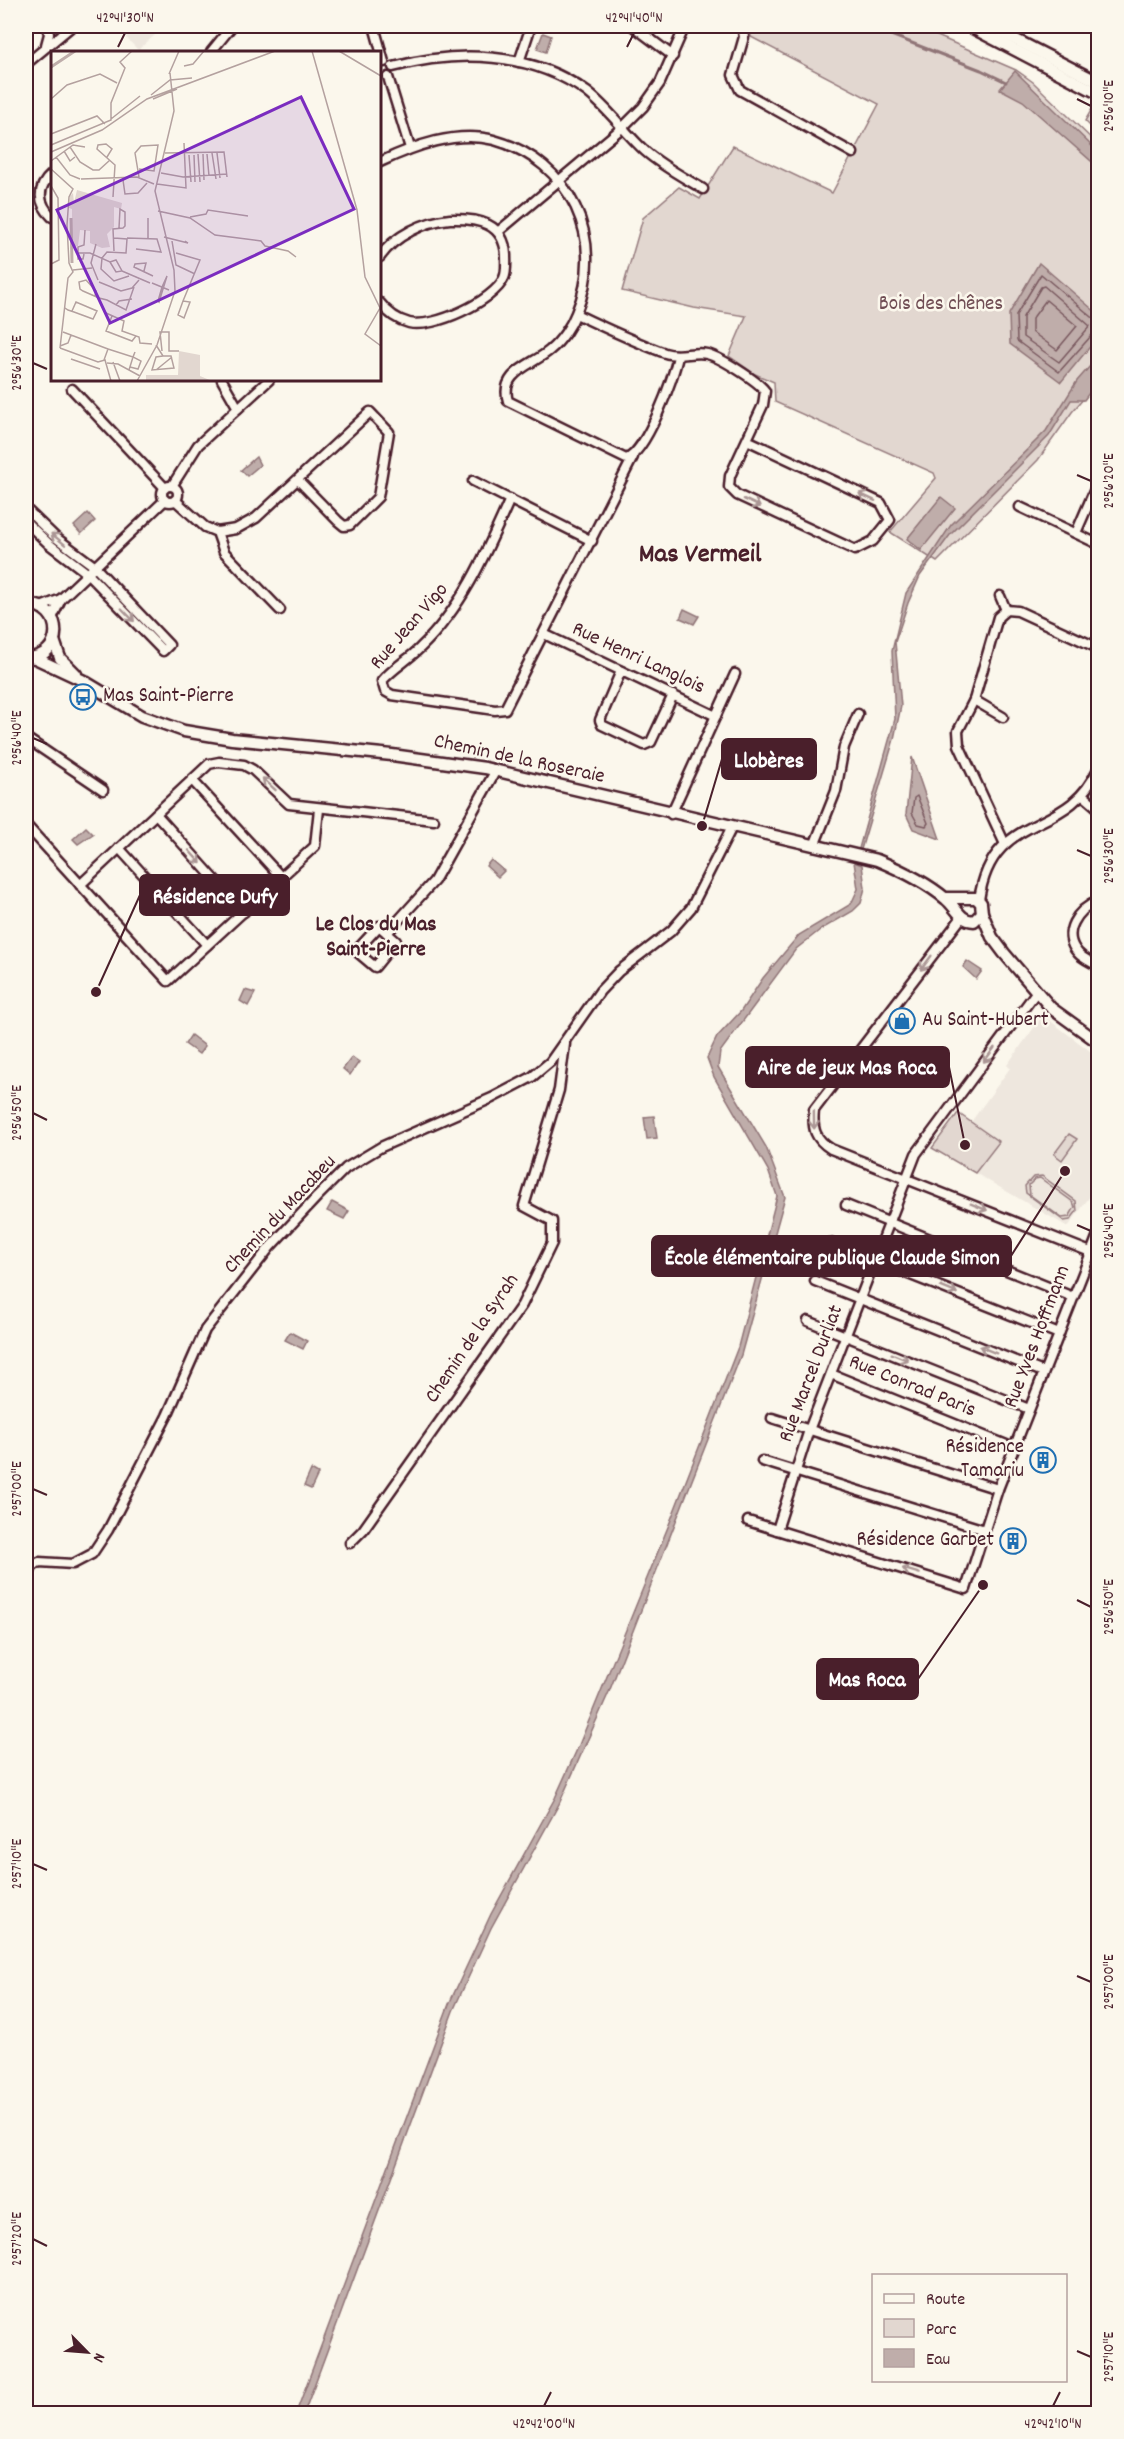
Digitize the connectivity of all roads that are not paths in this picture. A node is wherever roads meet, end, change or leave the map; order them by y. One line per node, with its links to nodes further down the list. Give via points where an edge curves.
1 (47, 26): 11 (street)
2 (72, 26): 11 (street)
3 (232, 26): 12 (street)
4 (374, 26): 13 (street)
5 (531, 26): 15 (street)
6 (633, 26): 14 (street)
7 (685, 26): 14 (street)
8 (742, 26): 24 (street, via 744,37 733,75 740,90)
9 (969, 26): 21 (street)
10 (989, 26): 20 (street)
11 (46, 45): 16 (street)
12 (212, 51)
13 (379, 51)
14 (673, 56): 22 (street, via 660,83)
15 (519, 62): 18 (street, via 465,56 428,58); 22 (street, via 558,76 587,93)
16 (26, 64)
17 (382, 64): 18 (street)
18 (393, 67): 19 (street)
19 (384, 75): 23 (street)
20 (1098, 82)
21 (1098, 93)
22 (623, 127): 27 (street); 28 (street, via 645,151)
23 (410, 148): 25 (street); 27 (street, via 479,136 520,150)
24 (853, 153)
25 (381, 162)
26 (51, 175): 29 (street, via 39,197)
27 (560, 180): 30 (street); 33 (street, via 578,209 588,250)
28 (703, 189)
29 (51, 216)
30 (499, 231): 31 (street, via 487,222 446,219 410,232 390,244); 32 (street, via 506,249 505,278 481,301 454,315 411,324 387,312)
31 (381, 256)
32 (381, 304)
33 (576, 314): 34 (street); 40 (street, via 550,350 511,377 506,384 508,401 626,459)
34 (678, 356): 39 (street, via 706,354 724,360 759,383 765,391 763,405); 40 (street, Rue Jean Vigo, via 675,372)
35 (223, 381): 38 (street)
36 (268, 381): 38 (street)
37 (72, 389): 44 (street)
38 (238, 408): 44 (street, via 198,445)
39 (747, 440): 39 (street, one-way to 39, via 730,477 729,487 737,495 855,550 873,541 890,519 881,504)
40 (633, 457): 53 (street, Rue Jean Vigo)
41 (298, 480): 41 (street, via 370,412 389,432 378,497 350,525 338,521); 51 (street, via 256,518 236,529)
42 (473, 482): 47 (street)
43 (1098, 482): 52 (street)
44 (168, 487): 45 (street, via 162,494); 46 (street, via 177,491)
45 (165, 500): 46 (street); 55 (street)
46 (175, 500): 51 (street, via 205,527)
47 (510, 500): 53 (street); 64 (street, Rue Jean Vigo, via 458,604 420,648 390,672 382,681 382,688 392,695 505,709)
48 (1020, 507): 52 (street)
49 (26, 509): 55 (street, one-way to 49)
50 (26, 522): 56 (street)
51 (217, 532): 61 (street, via 224,552)
52 (1076, 533): 54 (street)
53 (592, 541): 64 (street, Rue Jean Vigo)
54 (1098, 544)
55 (94, 566): 56 (street); 56 (street, one-way to 55, via 163,651 169,645)
56 (87, 573): 58 (street)
57 (999, 596): 62 (street)
58 (61, 599): 60 (street); 63 (street)
59 (26, 604): 60 (street)
60 (41, 607): 63 (street)
61 (280, 610)
62 (1006, 610): 66 (street, via 1018,611); 72 (street, via 998,617)
63 (52, 618): 65 (street)
64 (544, 634): 68 (street, Rue Henri Langlois)
65 (54, 640): 67 (street, via 50,648); 70 (street, Chemin de la Roseraie, via 60,658)
66 (1098, 648)
67 (30, 658): 70 (street, Chemin de la Roseraie)
68 (621, 671): 71 (street, Rue Henri Langlois); 71 (street, via 600,720 602,725 644,745 651,741)
69 (735, 674): 74 (street)
70 (82, 680): 78 (street, Chemin de la Roseraie, via 142,716 184,731)
71 (673, 695): 74 (street, Rue Henri Langlois)
72 (974, 700): 75 (street); 89 (street, via 958,731 959,745)
73 (858, 714): 90 (street, via 843,747 836,791)
74 (716, 716): 85 (street)
75 (1003, 717)
76 (26, 738): 80 (street)
77 (1098, 769): 81 (street)
78 (496, 770): 85 (street, Chemin de la Roseraie); 100 (street, via 434,881)
79 (192, 780): 83 (street, one-way to 79, via 290,804 244,765 209,764); 84 (street); 92 (street)
80 (103, 790)
81 (1083, 795): 82 (street); 89 (street, via 1071,806)
82 (1098, 808)
83 (319, 809): 86 (street); 92 (street, via 315,846)
84 (156, 814): 91 (street); 97 (street, one-way to 97)
85 (670, 814): 88 (street, Chemin de la Roseraie)
86 (434, 820)
87 (26, 825): 93 (street)
88 (732, 827): 90 (street, Chemin de la Roseraie); 105 (street, Chemin du Macabeu, via 691,908 671,931 619,971)
89 (1004, 842): 95 (street)
90 (814, 846): 94 (street, Chemin de la Roseraie, via 877,860 906,872)
91 (120, 848): 93 (street); 101 (street)
92 (281, 877): 97 (street)
93 (80, 885): 101 (street, via 168,981)
94 (945, 898): 95 (street); 98 (street, Chemin de la Roseraie)
95 (971, 898): 98 (street, via 960,904); 99 (street, via 982,906)
96 (1098, 901): 102 (street, via 1079,913 1070,933 1080,955)
97 (244, 912): 101 (street)
98 (960, 914): 99 (street); 106 (street, one-way to 106, via 814,1110 813,1126 819,1141)
99 (978, 917): 103 (street)
100 (387, 933): 100 (street, via 379,926 356,951 375,967 396,941)
101 (207, 945)
102 (1098, 966)
103 (1037, 991): 104 (street, via 1051,1008); 106 (street, Rue Marcel Durliat, one-way to 106, via 916,1154)
104 (1098, 1042)
105 (565, 1044): 131 (street, Chemin de la Syrah, via 559,1090 524,1206 552,1221 552,1243 522,1305); 132 (street, Chemin du Macabeu, via 532,1077 401,1136 346,1168 270,1247 206,1330 167,1416 92,1554 73,1564 39,1562)
106 (908, 1179): 108 (street, Rue Marcel Durliat); 111 (street, one-way to 111)
107 (846, 1205): 108 (street)
108 (891, 1223): 112 (street, Rue Marcel Durliat); 114 (street)
109 (1098, 1235): 111 (street, Rue Yves Hoffmann)
110 (830, 1243): 112 (street)
111 (1095, 1253): 114 (street, Rue Yves Hoffmann)
112 (876, 1261): 115 (street, Rue Marcel Durliat); 117 (street, one-way to 117)
113 (815, 1281): 115 (street)
114 (1073, 1297): 117 (street, Rue Yves Hoffmann)
115 (860, 1299): 118 (street, Rue Marcel Durliat); 119 (street, one-way to 115)
116 (808, 1321): 118 (street)
117 (1059, 1334): 119 (street, Rue Yves Hoffmann)
118 (846, 1336): 120 (street, Rue Marcel Durliat); 121 (street, one-way to 121)
119 (1043, 1372): 121 (street, Rue Yves Hoffmann)
120 (831, 1374): 123 (street, Rue Marcel Durliat); 124 (street, Rue Conrad Paris)
121 (1029, 1409): 124 (street, Rue Yves Hoffmann)
122 (772, 1418): 123 (street)
123 (809, 1430): 126 (street, Rue Marcel Durliat); 127 (street)
124 (1014, 1448): 127 (street, Rue Yves Hoffmann)
125 (762, 1461): 126 (street)
126 (795, 1471): 129 (street, Rue Marcel Durliat); 130 (street)
127 (998, 1488): 130 (street, Rue Yves Hoffmann)
128 (748, 1521): 129 (street)
129 (777, 1530): 130 (street, Rue Yves Hoffmann, one-way to 129, via 966,1589)
130 (985, 1530)
131 (350, 1543)
132 (26, 1580)

